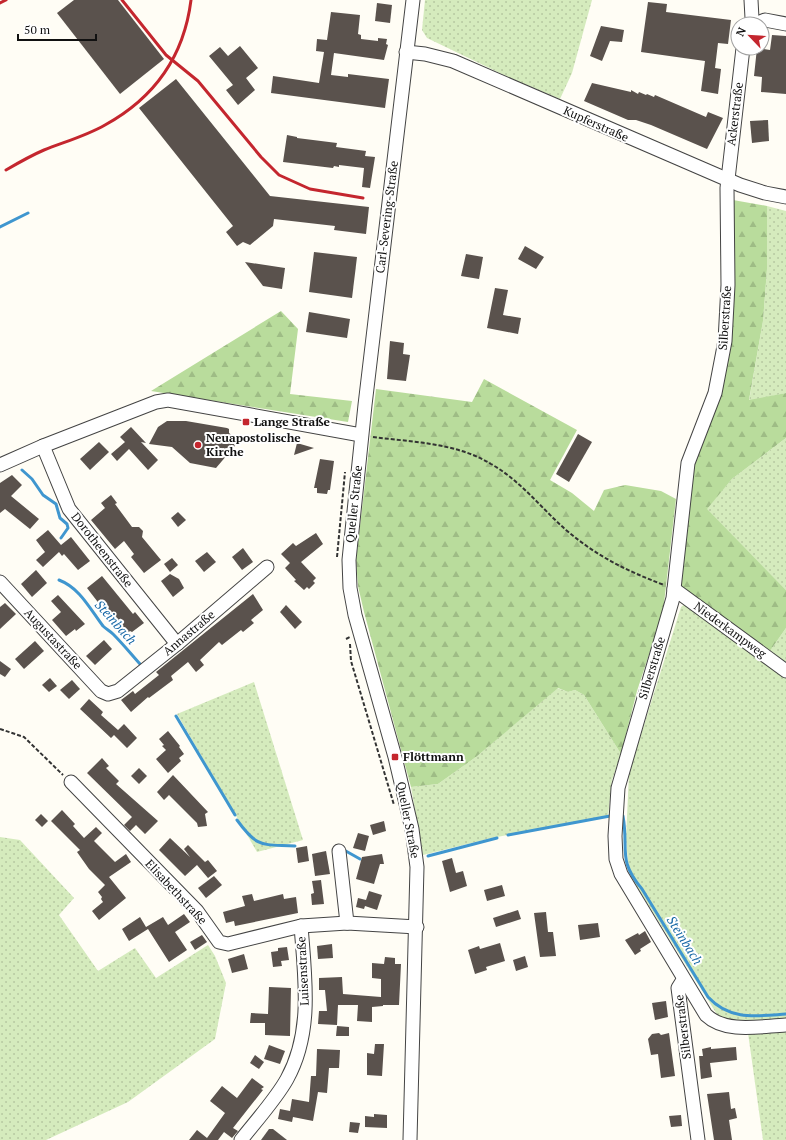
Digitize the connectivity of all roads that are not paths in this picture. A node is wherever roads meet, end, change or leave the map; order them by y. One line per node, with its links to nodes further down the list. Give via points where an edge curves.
1 (413, 0): 6 (street, Carl-Severing-Straße)
2 (751, 0): 3 (street)
3 (752, 16)
4 (770, 21): 5 (street)
5 (786, 24)
6 (406, 52): 8 (street, Kupferstraße, via 452,61); 10 (street, Carl-Severing-Straße)
7 (742, 56): 8 (street, Ackerstraße)
8 (727, 180): 9 (street, Kupferstraße); 15 (street, Silberstraße, via 726,341 714,394 688,463)
9 (786, 197)
10 (362, 435): 11 (street, via 168,400 156,402); 23 (street, Queller Straße, via 350,541 350,588 359,633 388,730 412,829 417,867)
11 (43, 446): 12 (street); 16 (street, Dorotheenstraße, via 69,509)
12 (2, 461)
13 (267, 567): 16 (street, Annastraße)
14 (0, 582): 18 (street, Augustastraße, via 101,691)
15 (674, 589): 17 (street, Niederkampweg); 24 (street, Silberstraße, via 618,788 615,836 616,859 621,874)
16 (177, 644): 18 (street, Annastraße, via 118,691)
17 (786, 671)
18 (108, 694)
19 (71, 782): 22 (street, Elisabethstraße, via 197,911 219,942 228,944)
20 (339, 851): 21 (street)
21 (346, 924): 22 (street, Elisabethstraße); 23 (street, Elisabethstraße)
22 (301, 926): 26 (street, Luisenstraße, via 306,1001 302,1043 287,1081)
23 (417, 927): 27 (street, Queller Straße)
24 (683, 980): 25 (street, via 712,1021 732,1027); 28 (street, Silberstraße, via 678,988)
25 (786, 1025)
26 (241, 1140)
27 (410, 1140)
28 (698, 1140)

